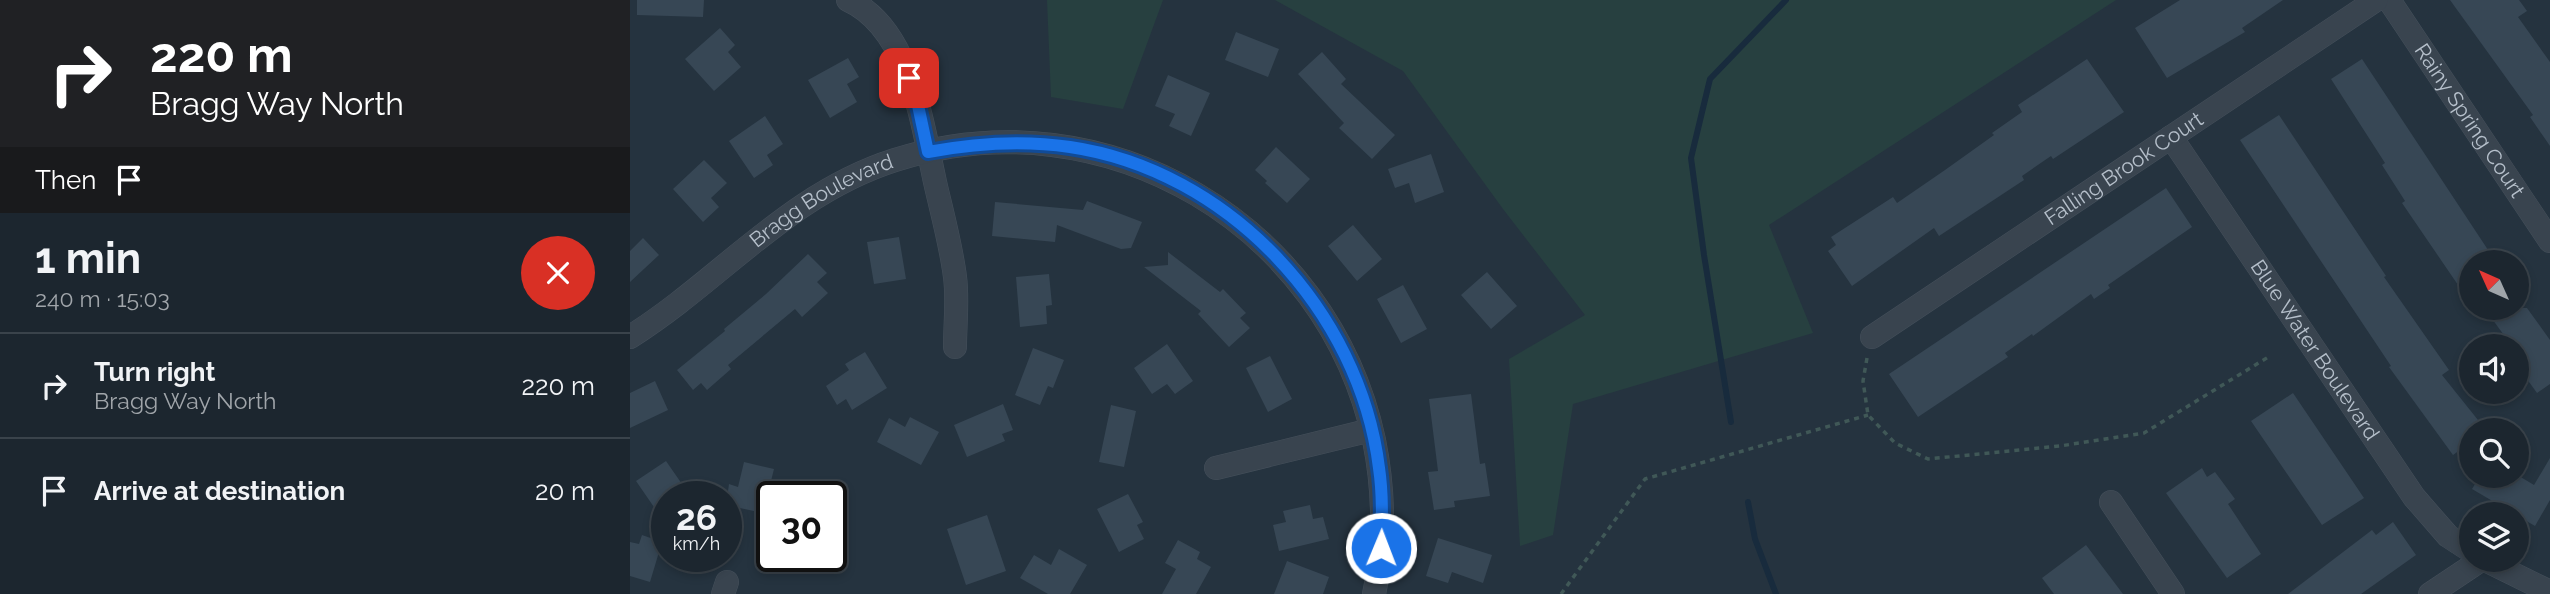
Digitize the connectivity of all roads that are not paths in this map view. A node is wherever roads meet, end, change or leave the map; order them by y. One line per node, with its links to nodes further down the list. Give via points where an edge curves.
1 (848, 0): 5 (street, via 882,29 902,60 916,96)
2 (2376, 0): 4 (street, Falling Brook Court)
3 (2389, 0): 6 (street, Rainy Spring Court)
4 (2171, 137): 8 (street, Falling Brook Court); 13 (street, Blue Water Boulevard, via 2414,497)
5 (928, 152): 7 (street, Bragg Boulevard, via 864,171 819,193 774,224 672,310); 9 (street, via 955,278); 10 (street, Bragg Boulevard, via 1006,143 1072,147 1134,164 1203,197 1265,245 1320,311 1349,363)
6 (2550, 241)
7 (630, 337)
8 (1870, 346)
9 (955, 347)
10 (1371, 430): 11 (street); 17 (street, Bragg Boulevard, via 1382,507)
11 (1216, 468)
12 (2111, 502): 18 (street)
13 (2459, 543)
14 (2464, 572): 19 (street)
15 (2508, 572): 16 (street)
16 (2550, 592)
17 (1374, 594)
18 (2173, 594)
19 (2430, 594)

